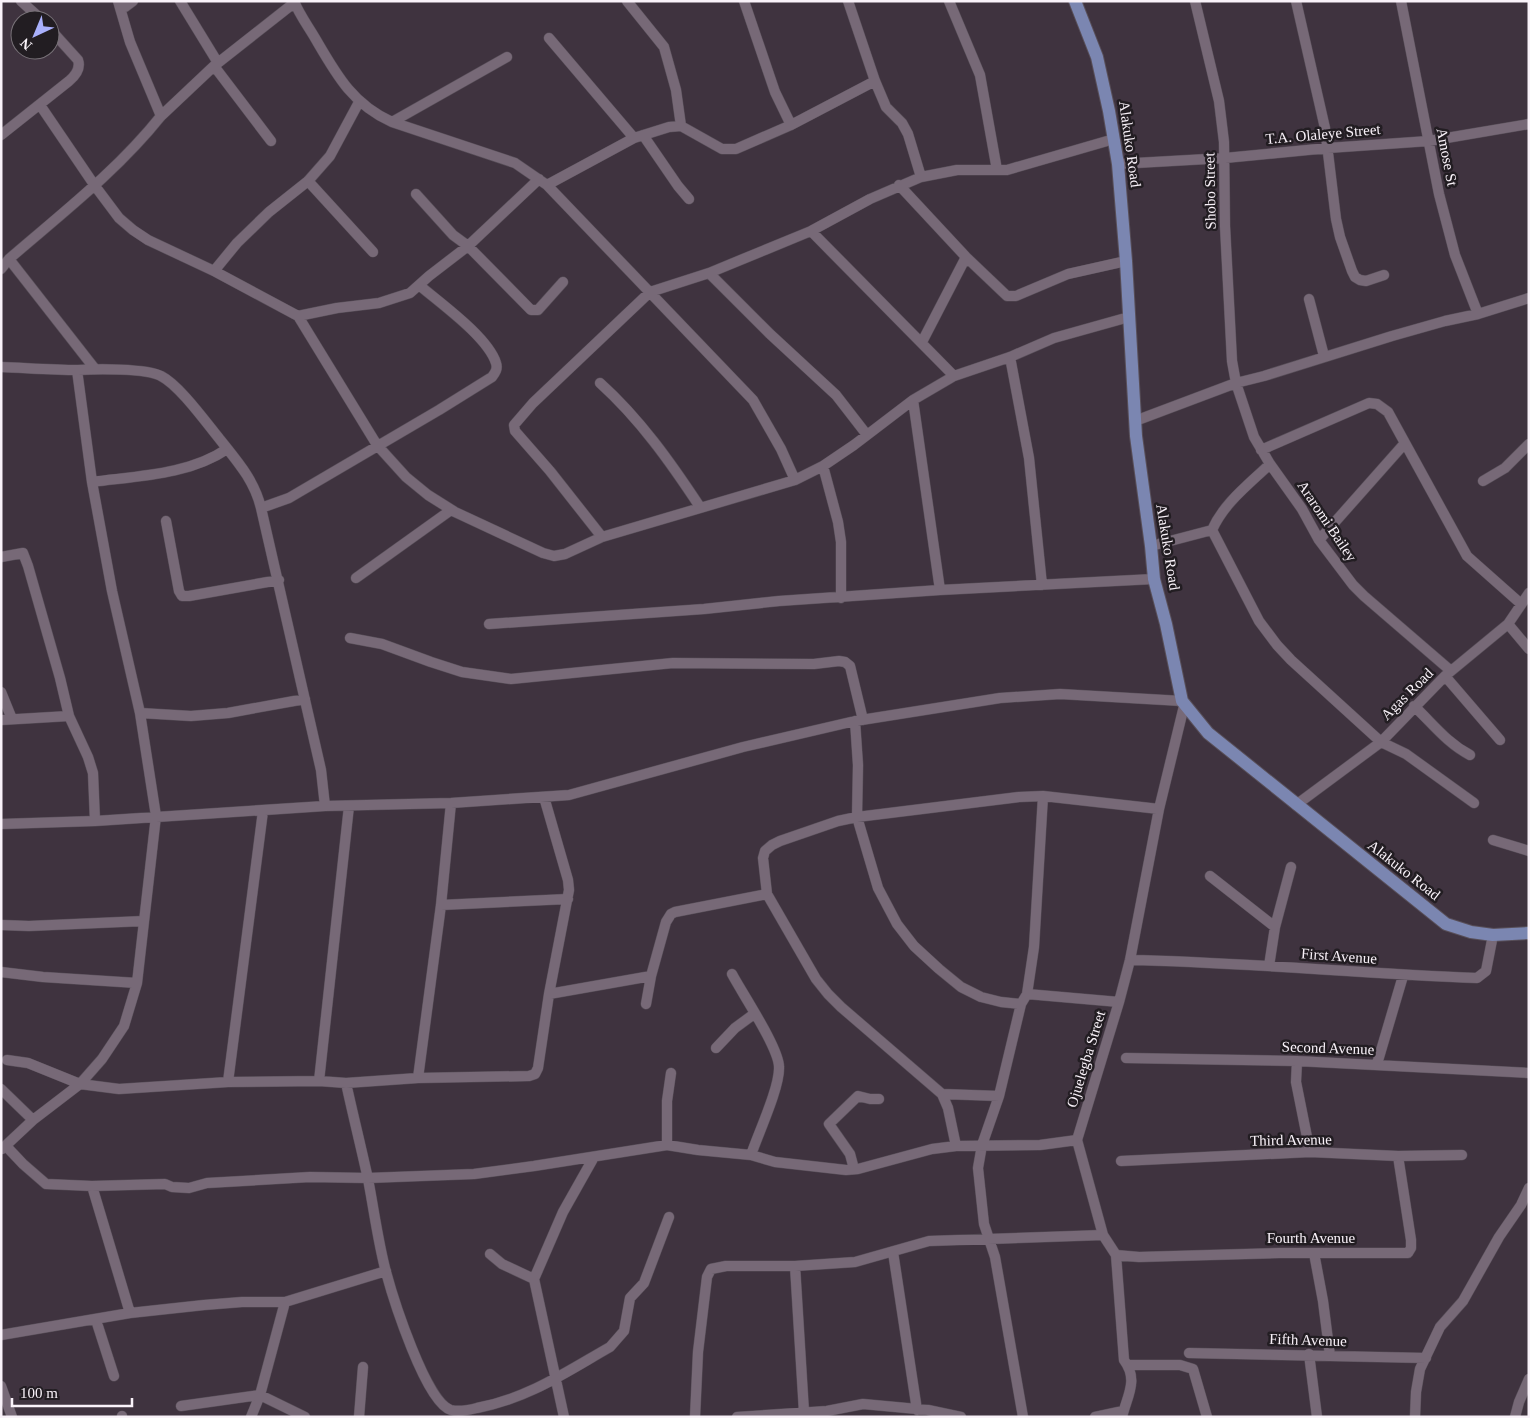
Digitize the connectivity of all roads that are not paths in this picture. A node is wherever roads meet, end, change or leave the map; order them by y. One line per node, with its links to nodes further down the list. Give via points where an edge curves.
1 (21, 1): 13 (street)
2 (180, 1): 17 (street)
3 (626, 1): 25 (street, via 664,47 676,90)
4 (744, 1): 23 (street, via 775,92)
5 (848, 1): 18 (street)
6 (949, 1): 34 (street, via 980,75)
7 (1075, 1): 28 (main road, Alakuko Road, via 1097,57)
8 (1195, 1): 32 (street, Shobo Street, via 1218,102)
9 (1296, 1): 31 (street)
10 (1401, 1): 30 (street, Amose St)
11 (294, 2): 17 (street); 19 (street, via 342,83)
12 (125, 3): 21 (street, via 130,42)
13 (31, 10)
14 (549, 38): 27 (street)
15 (60, 40): 20 (street, via 79,64 75,76)
16 (507, 57): 22 (street)
17 (216, 64): 21 (street); 29 (street)
18 (875, 81): 23 (street); 35 (street, via 886,107 908,134)
19 (359, 102): 22 (street); 36 (street, via 330,156)
20 (40, 105): 26 (street); 38 (street)
21 (161, 116): 38 (street)
22 (392, 122): 37 (street, via 516,163)
23 (790, 124): 25 (street, via 730,150 722,149)
24 (1529, 124): 30 (street, T.A. Olaleye Street)
25 (681, 126): 27 (street, via 670,126)
26 (1, 136)
27 (639, 137): 37 (street); 41 (street)
28 (1114, 138): 33 (main road, Alakuko Road); 34 (street, via 1021,167)
29 (271, 141)
30 (1429, 141): 31 (street, T.A. Olaleye Street); 57 (street, Amose St, via 1454,255)
31 (1328, 148): 32 (street, T.A. Olaleye Street); 51 (street, via 1336,219 1352,271 1355,277 1366,281)
32 (1225, 158): 33 (street, T.A. Olaleye Street); 67 (street, Shobo Street, via 1228,296)
33 (1118, 164): 47 (main road, Alakuko Road)
34 (998, 170): 35 (street, via 957,170)
35 (921, 177): 39 (street)
36 (308, 181): 44 (street); 49 (street, via 269,212)
37 (543, 182): 43 (street); 54 (street)
38 (94, 186): 46 (street); 49 (street, via 119,218 133,230)
39 (899, 186): 42 (street); 45 (street)
40 (416, 194): 43 (street, via 453,235)
41 (689, 199)
42 (811, 231): 50 (street); 60 (street)
43 (468, 246): 52 (street, via 531,310 538,310); 53 (street)
44 (373, 252)
45 (966, 257): 47 (street, via 1010,297 1068,274); 60 (street)
46 (9, 259): 48 (street); 64 (street)
47 (1126, 260): 59 (main road, Alakuko Road)
48 (1, 269)
49 (214, 271): 58 (street)
50 (709, 273): 54 (street); 71 (street, via 836,394)
51 (1384, 275)
52 (563, 282)
53 (419, 285): 58 (street, via 410,293 379,303); 74 (street, via 485,345 497,370 484,384)
54 (650, 292): 79 (street, via 753,400); 87 (street, via 514,425 515,431)
55 (1529, 298): 57 (street)
56 (1309, 299): 61 (street)
57 (1478, 314): 61 (street)
58 (298, 316): 74 (street)
59 (1129, 317): 62 (street, via 1068,333); 70 (main road, Alakuko Road)
60 (922, 342): 66 (street)
61 (1324, 356): 67 (street)
62 (1010, 357): 66 (street); 94 (street, via 1029,458)
63 (1, 367): 65 (street)
64 (95, 369): 65 (street); 75 (street, via 160,375 184,396)
65 (77, 370): 81 (street)
66 (954, 376): 69 (street)
67 (1236, 382): 70 (street); 76 (street, Araromi Bailey, via 1248,423)
68 (600, 383): 82 (street, via 646,430)
69 (913, 400): 71 (street); 95 (street)
70 (1135, 421): 89 (main road, Alakuko Road)
71 (867, 435): 78 (street)
72 (1405, 443): 76 (street, via 1388,412 1377,404 1369,403); 88 (street); 98 (street, via 1467,556)
73 (1529, 444): 80 (street, via 1505,468)
74 (377, 446): 83 (street, via 288,498); 84 (street, via 406,477)
75 (227, 449): 81 (street, via 216,456 167,472); 83 (street, via 241,464)
76 (1261, 450): 77 (street, Araromi Bailey)
77 (1270, 464): 86 (street, via 1228,503); 88 (street, Araromi Bailey, via 1302,509)
78 (823, 466): 79 (street); 97 (street, via 839,526)
79 (795, 480): 82 (street)
80 (1483, 481)
81 (92, 482): 108 (street, via 112,591)
82 (700, 507): 87 (street)
83 (261, 508): 93 (street)
84 (451, 510): 87 (street, via 554,556); 91 (street)
85 (166, 521): 93 (street, via 182,596)
86 (1212, 530): 89 (street); 113 (street, via 1259,621 1277,645)
87 (602, 538)
88 (1318, 540): 103 (street, Araromi Bailey, via 1353,585)
89 (1151, 546): 92 (main road, Alakuko Road)
90 (1, 557): 109 (street, via 23,553)
91 (356, 578)
92 (1154, 579): 94 (street); 106 (main road, Alakuko Road)
93 (279, 580): 105 (street)
94 (1042, 585): 95 (street)
95 (940, 590): 97 (street)
96 (1529, 593): 98 (street, Agas Road)
97 (841, 598): 99 (street)
98 (1520, 603): 100 (street, Agas Road)
99 (489, 624)
100 (1508, 624): 102 (street); 103 (street, Agas Road)
101 (350, 638): 111 (street, via 382,644 462,672 511,679 673,663 814,664 839,661 850,666)
102 (1529, 649)
103 (1448, 674): 107 (street, Agas Road); 112 (street, Araromi Bailey)
104 (1, 692): 110 (street)
105 (305, 698): 108 (street, via 228,713 191,716); 120 (street, via 321,770)
106 (1183, 703): 111 (street, via 1047,694 1000,698); 119 (main road, Alakuko Road, via 1208,734); 122 (street, Ojuelegba Street)
107 (1414, 706): 113 (street, Agas Road); 114 (street, via 1446,740)
108 (140, 713): 124 (street)
109 (69, 716): 110 (street); 126 (street, via 93,773)
110 (6, 719)
111 (859, 721): 116 (street, via 743,747 569,795); 125 (street)
112 (1500, 740)
113 (1381, 742): 118 (street, via 1406,754); 119 (street, Agas Road)
114 (1470, 755)
115 (1042, 796): 122 (street); 125 (street); 148 (street, via 1034,948)
116 (544, 797): 117 (street); 133 (street, via 568,880)
117 (451, 803): 121 (street); 134 (street)
118 (1474, 803)
119 (1296, 805): 139 (main road, Alakuko Road, via 1446,924)
120 (325, 806): 121 (street); 123 (street)
121 (348, 806): 161 (street)
122 (1159, 809): 140 (street, Ojuelegba Street)
123 (263, 811): 124 (street); 162 (street)
124 (156, 816): 126 (street); 135 (street)
125 (857, 817): 132 (street, via 772,845 763,858); 151 (street, via 878,888 897,924 914,946 961,986 981,997)
126 (95, 820): 127 (street)
127 (1, 824)
128 (1493, 840): 129 (street)
129 (1529, 851)
130 (1291, 867): 137 (street)
131 (1210, 876): 137 (street)
132 (767, 894): 144 (street, via 671,914); 166 (street, via 828,994)
133 (568, 899): 134 (street); 147 (street)
134 (441, 904): 160 (street)
135 (144, 921): 136 (street); 146 (street)
136 (1, 925)
137 (1275, 927): 141 (street)
138 (1529, 933): 139 (main road, Alakuko Road)
139 (1494, 935): 145 (street, First Avenue, via 1486,970 1477,978)
140 (1130, 960): 141 (street, First Avenue); 149 (street, Ojuelegba Street)
141 (1269, 966): 145 (street, First Avenue)
142 (1, 972): 146 (street)
143 (732, 974): 152 (street)
144 (651, 976): 147 (street); 150 (street)
145 (1403, 976): 157 (street)
146 (137, 983): 164 (street, via 124,1026)
147 (549, 994): 160 (street, via 535,1074)
148 (1027, 994): 149 (street); 151 (street)
149 (1119, 1002): 170 (street, Ojuelegba Street)
150 (646, 1004)
151 (1021, 1004): 167 (street)
152 (754, 1014): 153 (street); 178 (street, via 771,1043 779,1066 778,1081)
153 (716, 1048)
154 (1126, 1058): 156 (street, Second Avenue)
155 (7, 1060): 164 (street, via 28,1063)
156 (1297, 1061): 157 (street, Second Avenue); 175 (street, via 1296,1082)
157 (1377, 1064): 159 (street, Second Avenue)
158 (670, 1073): 171 (street)
159 (1529, 1074)
160 (418, 1078): 163 (street)
161 (319, 1081): 162 (street); 163 (street)
162 (228, 1082): 164 (street, via 119,1089)
163 (346, 1083): 182 (street)
164 (80, 1084): 169 (street)
165 (1, 1089): 169 (street)
166 (942, 1094): 167 (street); 173 (street)
167 (999, 1096): 172 (street)
168 (879, 1099): 181 (street, via 858,1096 829,1124 850,1154)
169 (33, 1120): 174 (street)
170 (1077, 1140): 172 (street, via 1040,1145); 186 (street)
171 (667, 1145): 177 (street); 178 (street)
172 (982, 1145): 173 (street); 187 (street, via 978,1168 984,1224)
173 (956, 1146): 181 (street)
174 (4, 1148): 183 (street, via 46,1184)
175 (1310, 1152): 179 (street, Third Avenue); 180 (street, Third Avenue)
176 (1462, 1155): 179 (street, Third Avenue)
177 (594, 1156): 182 (street, via 474,1174); 194 (street, via 563,1212)
178 (751, 1156): 181 (street, via 776,1162)
179 (1398, 1156): 189 (street, Fourth Avenue, via 1412,1248 1408,1253)
180 (1121, 1160)
181 (854, 1169)
182 (368, 1178): 183 (street, via 273,1179 207,1183 190,1188 164,1184); 193 (street)
183 (92, 1186): 196 (street)
184 (1529, 1188): 202 (street, via 1463,1301 1440,1326)
185 (669, 1217): 206 (street, via 644,1283 630,1298 624,1331 610,1346)
186 (1103, 1235): 187 (street); 191 (street)
187 (990, 1239): 188 (street, via 929,1241); 223 (street)
188 (893, 1252): 192 (street, via 854,1262); 212 (street)
189 (1314, 1253): 191 (street, Fourth Avenue); 201 (street)
190 (490, 1254): 194 (street, via 502,1264)
191 (1116, 1255): 203 (street, via 1124,1360)
192 (795, 1266): 211 (street); 220 (street, via 726,1266 708,1272 698,1352)
193 (386, 1271): 195 (street); 206 (street, via 421,1372 445,1407 467,1410 510,1401)
194 (534, 1279): 206 (street)
195 (285, 1302): 196 (street, via 242,1302); 209 (street)
196 (130, 1314): 197 (street)
197 (96, 1320): 198 (street); 205 (street)
198 (1, 1335)
199 (1189, 1353): 200 (street, Fifth Avenue)
200 (1309, 1354): 201 (street, Fifth Avenue); 226 (street)
201 (1330, 1356): 202 (street, Fifth Avenue)
202 (1426, 1358): 227 (street, via 1420,1369)
203 (1128, 1365): 214 (street, via 1132,1383); 225 (street, via 1180,1365 1193,1369)
204 (363, 1367): 218 (street)
205 (114, 1376)
206 (556, 1378): 219 (street)
207 (1529, 1379): 228 (street)
208 (1, 1386): 215 (street)
209 (260, 1395): 210 (street); 216 (street); 217 (street)
210 (181, 1406)
211 (804, 1412): 213 (street); 221 (street)
212 (924, 1413): 213 (street, via 863,1404); 222 (street)
213 (828, 1414)
214 (1123, 1414): 224 (street)
215 (12, 1417)
216 (251, 1417)
217 (305, 1417)
218 (358, 1417)
219 (564, 1417)
220 (695, 1417)
221 (736, 1417)
222 (962, 1417)
223 (1023, 1417)
224 (1095, 1417)
225 (1207, 1417)
226 (1317, 1417)
227 (1414, 1417)
228 (1515, 1417)

